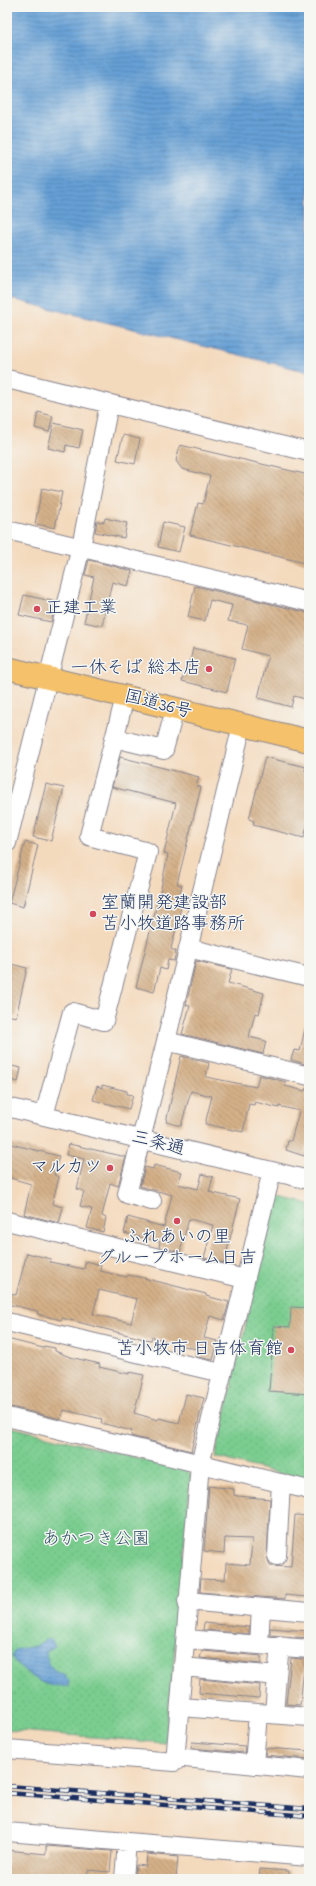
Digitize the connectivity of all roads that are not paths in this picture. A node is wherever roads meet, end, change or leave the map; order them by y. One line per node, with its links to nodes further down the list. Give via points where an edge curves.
1 (7, 379): 2 (street)
2 (109, 404): 3 (street); 5 (street)
3 (309, 452)
4 (7, 530): 5 (street)
5 (81, 547): 6 (street); 8 (street)
6 (309, 602)
7 (7, 668): 8 (highway, 国道36号)
8 (48, 678): 9 (highway, 国道36号); 14 (street)
9 (125, 697): 10 (highway, 国道36号); 12 (street)
10 (175, 709): 11 (highway, 国道36号); 12 (street, via 164,750)
11 (242, 725): 13 (highway, 国道36号); 15 (street)
12 (114, 738): 20 (street, via 89,836 148,852 104,1020 72,1012)
13 (309, 741)
14 (7, 843)
15 (188, 948): 16 (street); 17 (street)
16 (309, 977)
17 (166, 1041): 18 (street); 21 (street)
18 (309, 1076)
19 (7, 1107): 20 (street, 三条通)
20 (44, 1116): 21 (street, 三条通)
21 (141, 1139): 22 (street, 三条通); 24 (street, via 127,1194)
22 (272, 1171): 23 (street, 三条通); 26 (street)
23 (309, 1180)
24 (152, 1201)
25 (7, 1221): 26 (street)
26 (245, 1279): 28 (street)
27 (7, 1322): 28 (street)
28 (221, 1373): 30 (street)
29 (7, 1417): 30 (street)
30 (200, 1464): 31 (street); 34 (street)
31 (281, 1483): 32 (street); 33 (street)
32 (309, 1490)
33 (277, 1556)
34 (187, 1601): 35 (street); 37 (street)
35 (261, 1608): 36 (street); 38 (street)
36 (309, 1610)
37 (186, 1639): 38 (street); 41 (street)
38 (259, 1645): 39 (street)
39 (280, 1646): 40 (street); 42 (street)
40 (309, 1649)
41 (184, 1667): 42 (street); 43 (street)
42 (277, 1676): 44 (street)
43 (180, 1707): 44 (street); 47 (street)
44 (266, 1714): 45 (street); 48 (street)
45 (309, 1717)
46 (7, 1749): 47 (street, via 175,1762)
47 (175, 1758): 48 (street)
48 (254, 1765): 49 (street)
49 (309, 1770)
50 (7, 1832): 51 (street)
51 (127, 1842): 52 (street); 53 (street)
52 (309, 1857)
53 (124, 1879)

